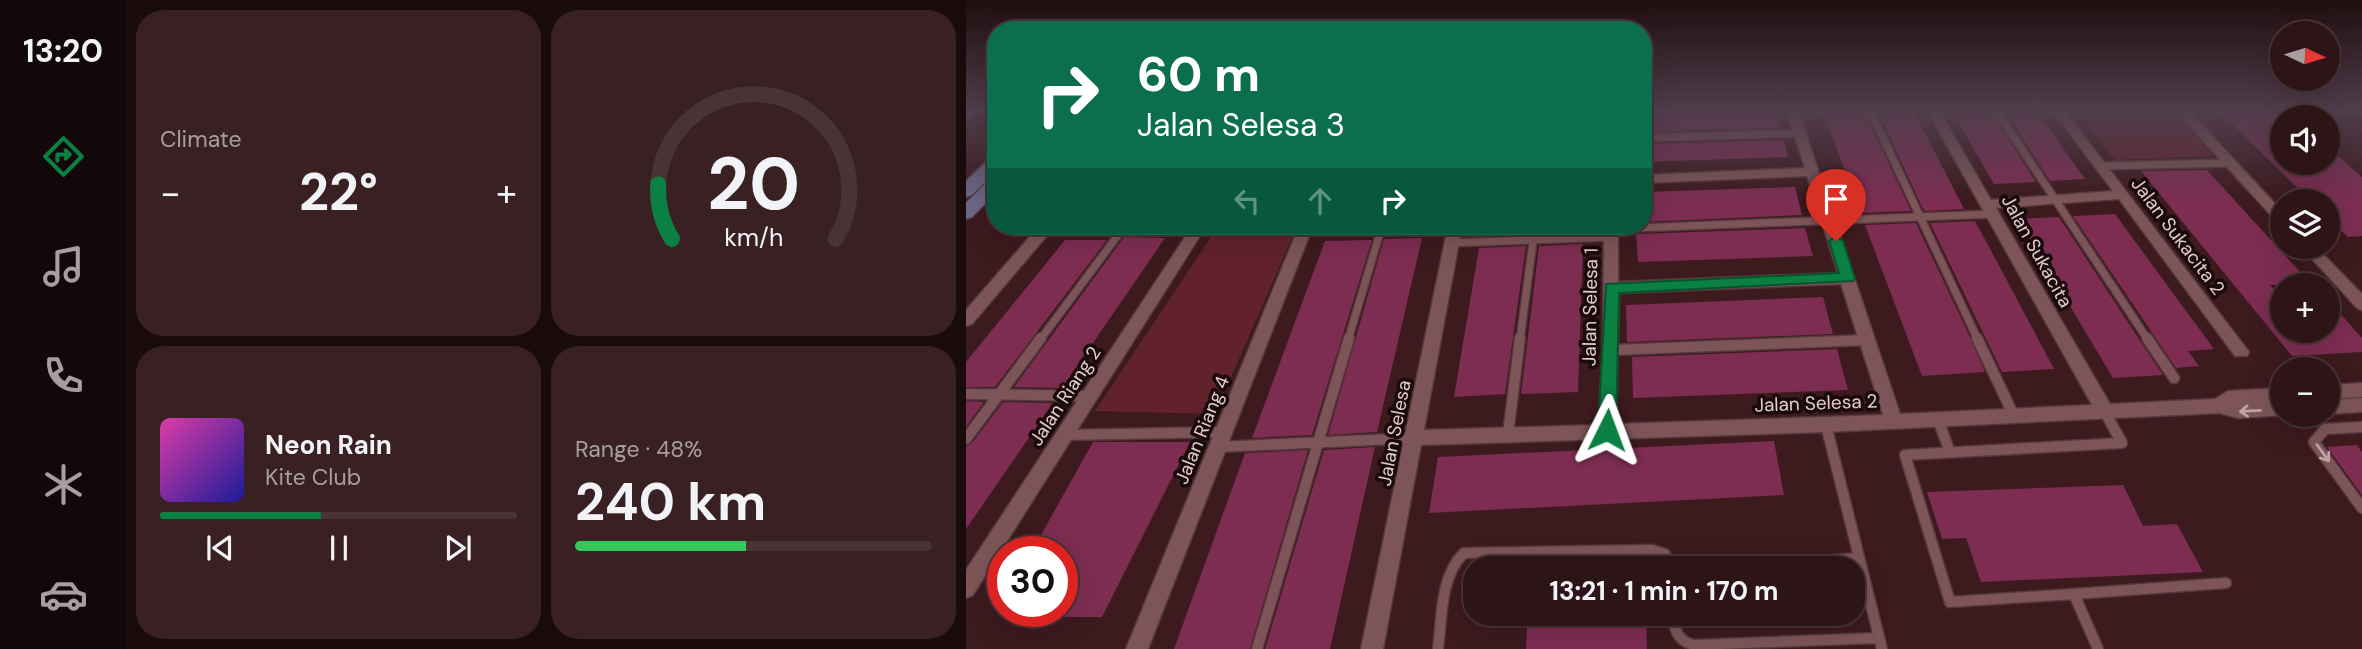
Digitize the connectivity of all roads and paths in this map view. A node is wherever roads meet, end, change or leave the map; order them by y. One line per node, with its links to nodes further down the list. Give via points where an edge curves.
1 (1802, 140): 10 (street)
2 (1884, 140): 19 (lane)
3 (1951, 140): 17 (street, Jalan Sukacita)
4 (2016, 140): 15 (lane)
5 (2081, 140): 8 (street, Jalan Sukacita 2)
6 (2209, 140): 7 (street)
7 (2230, 163): 8 (lane); 16 (street)
8 (2100, 166): 14 (street, Jalan Sukacita 2)
9 (987, 171): 12 (main road)
10 (1812, 172): 11 (street); 20 (street)
11 (1652, 179)
12 (966, 191)
13 (987, 192): 18 (main road)
14 (2122, 195): 15 (street); 40 (street, Jalan Sukacita 2)
15 (2056, 199): 17 (street); 41 (lane)
16 (2270, 206)
17 (1991, 209): 19 (lane); 52 (street, Jalan Sukacita)
18 (966, 213)
19 (1921, 217): 20 (lane); 53 (lane)
20 (1830, 222): 21 (lane); 34 (street)
21 (1652, 229)
22 (1039, 235): 37 (street)
23 (1118, 235): 45 (lane)
24 (1194, 235): 46 (street, Jalan Riang 2)
25 (1302, 235): 63 (street, Jalan Riang 4)
26 (1379, 235): 64 (lane)
27 (1454, 235): 61 (street, Jalan Selesa)
28 (1467, 235): 32 (lane)
29 (1534, 235): 32 (lane)
30 (1576, 235): 32 (lane)
31 (1611, 235): 35 (street, Jalan Selesa 1)
32 (1533, 240): 59 (lane)
33 (2319, 259): 36 (street)
34 (1848, 278): 35 (street); 38 (street)
35 (1611, 288): 39 (street, Jalan Selesa 1)
36 (2362, 304)
37 (966, 320)
38 (1868, 341): 39 (lane); 55 (street)
39 (1611, 351): 58 (street, Jalan Selesa 1)
40 (2241, 352)
41 (2174, 378)
42 (2362, 390): 43 (street)
43 (2340, 391)
44 (966, 394): 45 (lane)
45 (999, 395): 46 (lane); 62 (lane)
46 (1090, 396): 60 (street, Jalan Riang 2)
47 (2270, 396): 49 (street, Jalan Selesa 2, via 2228,398)
48 (2362, 405): 50 (street)
49 (2219, 406): 51 (street, Jalan Selesa 2, one-way to 49, via 2238,411); 52 (street, Jalan Selesa 2)
50 (2340, 406)
51 (2270, 410)
52 (2105, 412): 53 (street, Jalan Selesa 2); 65 (lane, via 2122,443)
53 (2014, 416): 54 (street, Jalan Selesa 2)
54 (1938, 420): 55 (street, Jalan Selesa 2); 65 (lane)
55 (1894, 422): 56 (street, Jalan Selesa 2)
56 (1826, 425): 58 (street, Jalan Selesa 2); 68 (lane)
57 (2362, 426): 66 (lane, one-way to 66, via 2325,429 2314,442)
58 (1607, 430): 59 (street, Jalan Selesa 2)
59 (1508, 434): 61 (street, Jalan Selesa 2)
60 (1065, 435): 63 (lane); 71 (street, Jalan Riang 2)
61 (1415, 438): 64 (lane); 77 (street, Jalan Selesa)
62 (966, 439)
63 (1221, 440): 64 (lane); 75 (street, Jalan Riang 4)
64 (1316, 443): 76 (lane)
65 (1950, 453): 72 (lane, via 1905,455 1950,603)
66 (2362, 508)
67 (1666, 556): 78 (lane, via 1652,550 1464,553 1450,570)
68 (1858, 556)
69 (2226, 583): 72 (lane)
70 (1865, 585): 74 (lane)
71 (966, 588)
72 (2074, 594): 79 (lane)
73 (1675, 626): 74 (lane, via 1676,634 1694,645)
74 (1880, 643)
75 (1136, 649)
76 (1256, 649)
77 (1372, 649)
78 (1438, 649)
79 (2098, 649)

